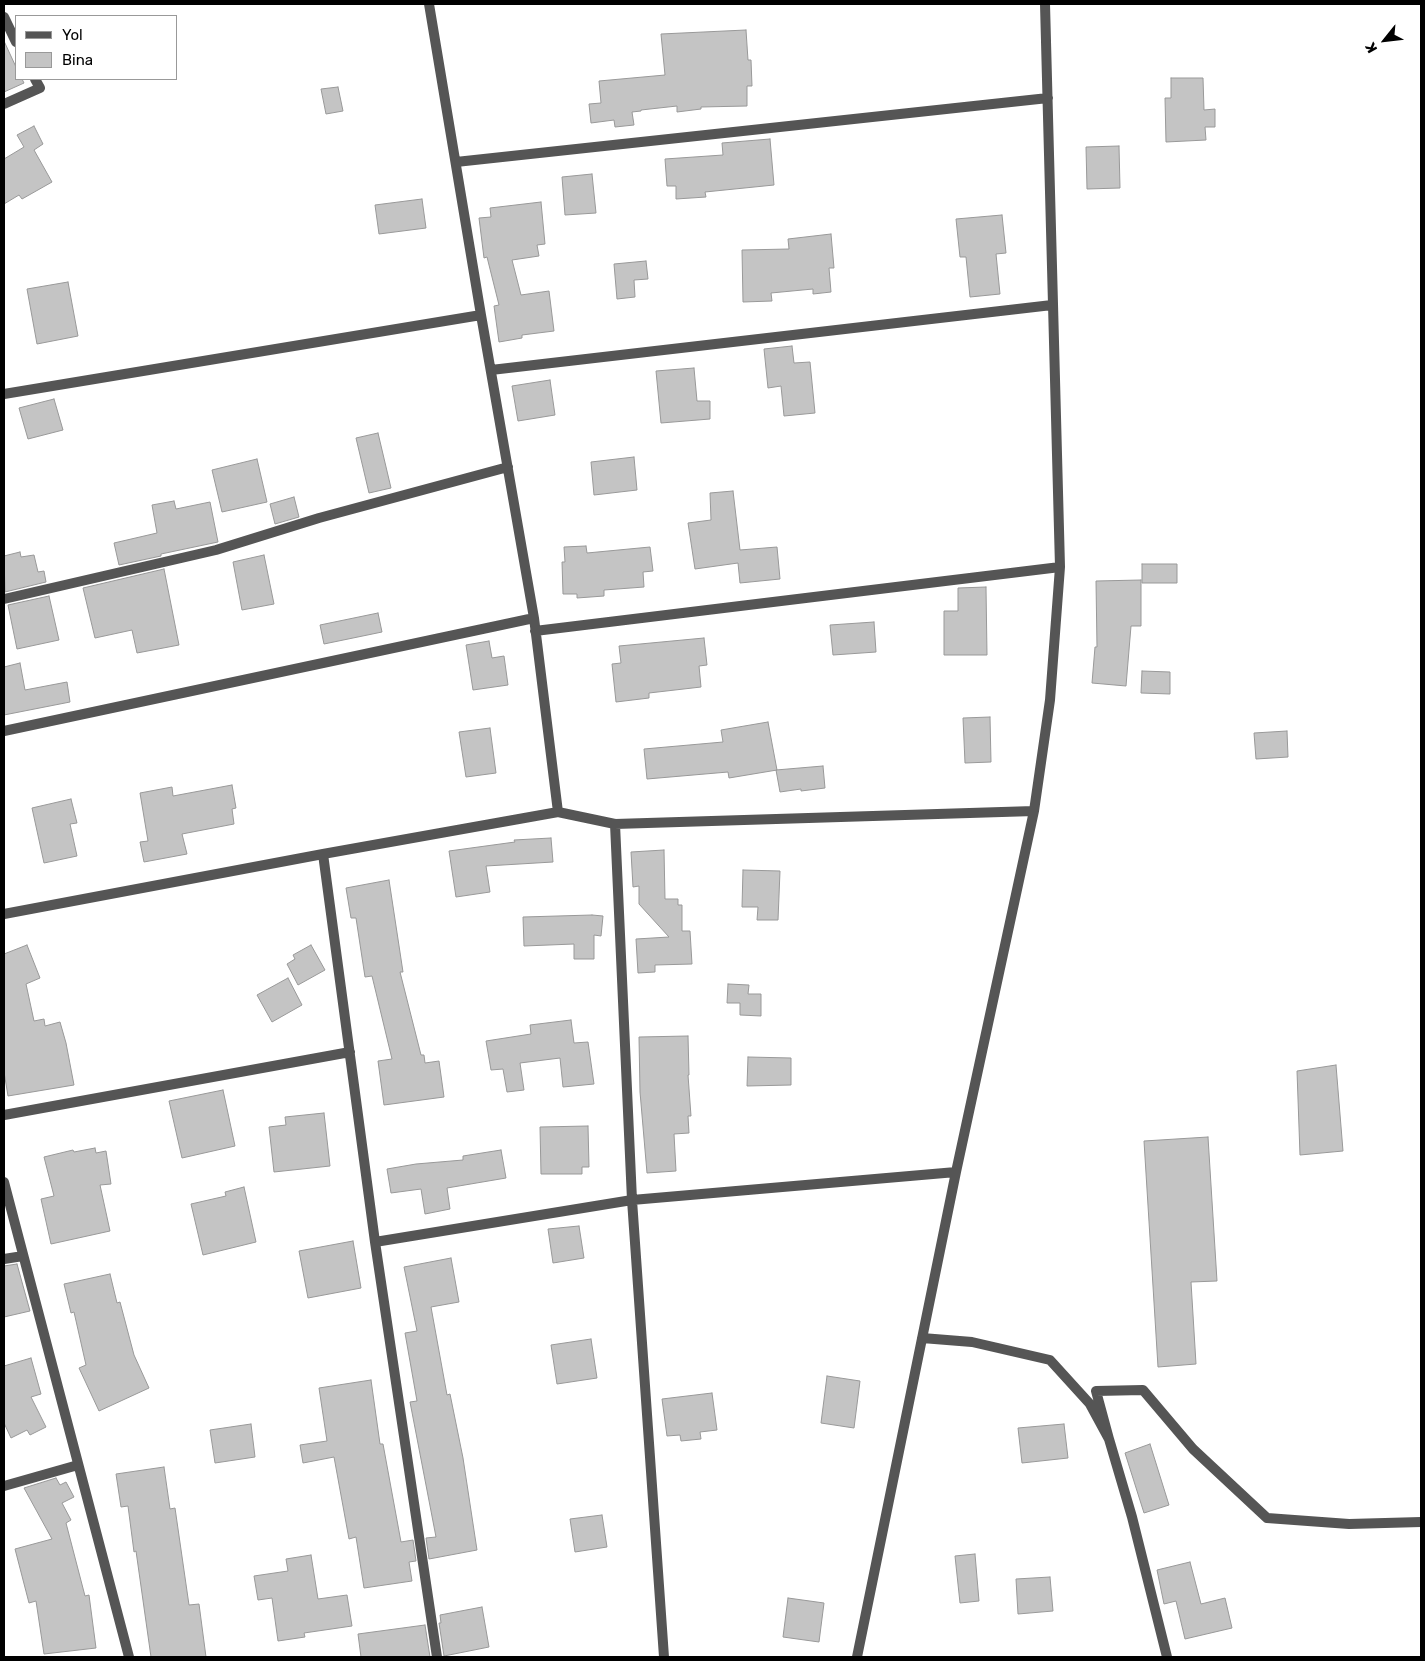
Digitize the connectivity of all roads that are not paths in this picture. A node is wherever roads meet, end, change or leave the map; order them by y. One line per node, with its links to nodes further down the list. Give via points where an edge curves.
1 (429, 4): 8 (street)
2 (1045, 4): 6 (street)
3 (4, 17): 4 (street)
4 (15, 40)
5 (36, 80): 7 (street, via 40,88)
6 (1048, 98): 8 (street); 9 (street)
7 (4, 104)
8 (456, 162): 10 (street)
9 (1052, 305): 11 (street); 14 (street)
10 (481, 315): 11 (street); 12 (street)
11 (491, 370): 13 (street)
12 (4, 394)
13 (508, 467): 15 (street, via 319,518 216,550); 16 (street)
14 (1060, 567): 17 (street); 19 (street, via 1050,700)
15 (4, 600)
16 (534, 618): 17 (street); 18 (street)
17 (535, 631): 20 (street)
18 (4, 731)
19 (1034, 811): 21 (street); 26 (street)
20 (558, 812): 21 (street); 22 (street)
21 (615, 824): 28 (street)
22 (323, 854): 23 (street); 24 (street)
23 (4, 914)
24 (350, 1052): 25 (street); 29 (street)
25 (4, 1115)
26 (956, 1172): 28 (street); 32 (street)
27 (4, 1182): 30 (street)
28 (632, 1200): 29 (street); 39 (street)
29 (375, 1242): 38 (street)
30 (23, 1256): 31 (street); 34 (street)
31 (4, 1259)
32 (922, 1338): 33 (street, via 972,1342 1050,1360 1090,1404); 40 (street)
33 (1109, 1439): 36 (street, via 1096,1391 1143,1390 1193,1449 1268,1518 1350,1524); 41 (street)
34 (78, 1464): 35 (street); 37 (street)
35 (4, 1486)
36 (1421, 1522)
37 (129, 1657)
38 (437, 1657)
39 (664, 1657)
40 (856, 1657)
41 (1167, 1657)

